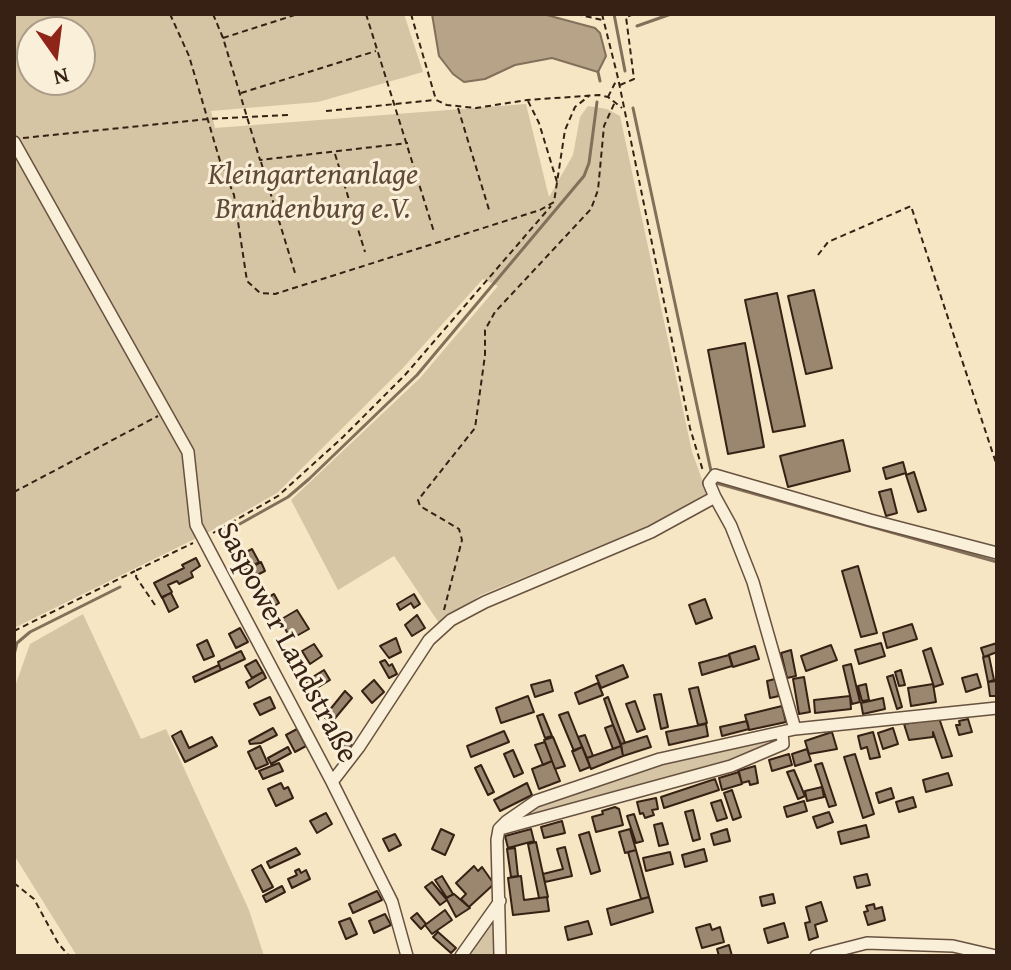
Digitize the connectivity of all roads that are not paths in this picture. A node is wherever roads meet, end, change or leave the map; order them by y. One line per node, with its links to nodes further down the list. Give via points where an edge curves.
1 (14, 140): 6 (street, Saspower Landstraße, via 188,452 196,525)
2 (715, 497): 3 (street, via 709,483 715,475); 5 (street, via 753,582); 6 (street, via 651,532 451,620 429,640)
3 (997, 553)
4 (997, 708): 5 (street)
5 (788, 731): 7 (street, via 609,774 536,801); 7 (street, via 783,744 731,766)
6 (332, 782): 9 (street, Saspower Landstraße, via 392,902)
7 (499, 829): 8 (street)
8 (500, 900): 10 (street); 11 (street)
9 (407, 956)
10 (461, 956)
11 (500, 956)
12 (816, 956): 13 (street, via 867,943 953,946)
13 (996, 956)

